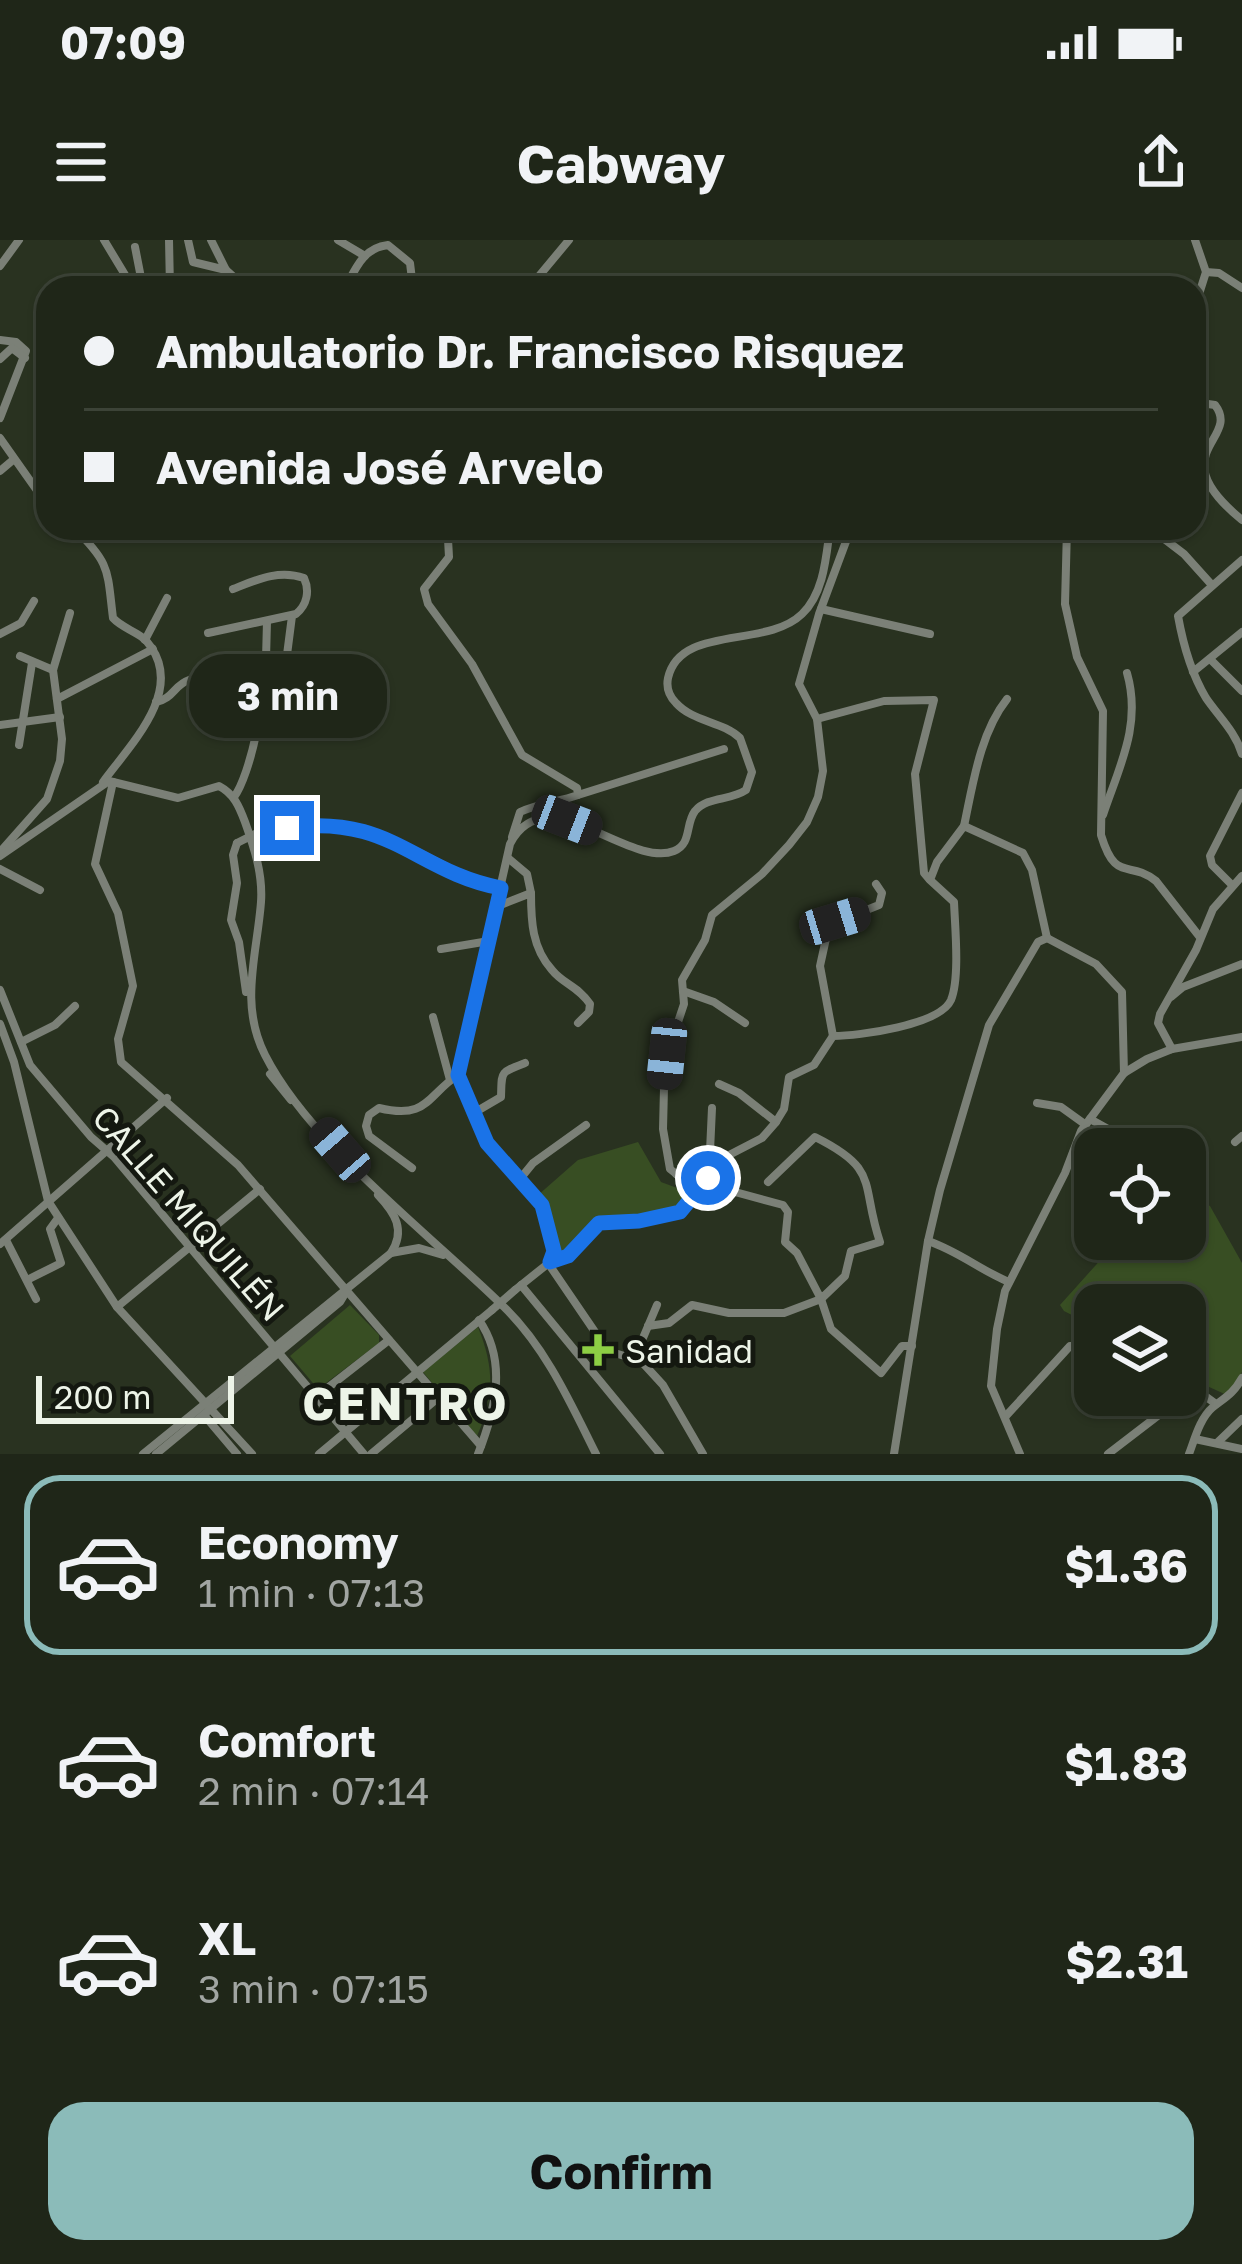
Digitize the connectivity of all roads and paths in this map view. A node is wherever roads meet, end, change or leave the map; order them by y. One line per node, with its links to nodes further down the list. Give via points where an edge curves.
1 (19, 240): 11 (street)
2 (104, 240): 14 (street)
3 (169, 240): 16 (street)
4 (188, 240): 12 (street, via 193,262)
5 (211, 240): 12 (street)
6 (338, 240): 10 (street)
7 (569, 240): 20 (street)
8 (1196, 240): 13 (street)
9 (135, 247): 15 (street)
10 (365, 256): 18 (street); 19 (street, via 388,245 410,263)
11 (0, 266)
12 (226, 270): 17 (street)
13 (1206, 272): 21 (street); 22 (street)
14 (126, 276)
15 (140, 276)
16 (170, 276)
17 (233, 276)
18 (352, 276)
19 (412, 276)
20 (539, 276)
21 (1205, 276)
22 (1242, 288)
23 (0, 340): 24 (street, via 22,345)
24 (25, 358): 25 (street, via 12,348); 27 (street)
25 (0, 359)
26 (1206, 404): 29 (street, via 1225,418)
27 (0, 418)
28 (0, 439): 30 (street)
29 (1206, 457)
30 (13, 460): 31 (street); 33 (street)
31 (0, 471)
32 (1206, 480): 34 (street)
33 (36, 490)
34 (1242, 520)
35 (85, 540): 54 (street, via 112,581 113,618)
36 (448, 540): 79 (street, via 449,556 424,589 428,604 522,755)
37 (828, 540): 83 (street, via 817,593 800,616 752,636 695,645 673,662 667,686 676,704 740,738 752,772 746,790 701,806 675,851 655,854 567,820 539,820)
38 (847, 540): 46 (street)
39 (1066, 540): 81 (street, via 1065,604 1102,711)
40 (1166, 540): 42 (street)
41 (1242, 560): 42 (street)
42 (1210, 584): 61 (street, via 1178,616)
43 (233, 589): 48 (street, via 299,575 307,596)
44 (167, 598): 54 (street)
45 (34, 601): 52 (street, via 21,622)
46 (821, 609): 53 (street); 69 (street, via 799,684)
47 (70, 613): 60 (street)
48 (292, 616): 49 (street); 67 (street)
49 (268, 621): 51 (street); 59 (street)
50 (1242, 632): 57 (street)
51 (208, 633)
52 (0, 634)
53 (930, 634)
54 (146, 640): 55 (street)
55 (153, 649): 64 (street); 66 (street, via 164,677)
56 (20, 656): 58 (street)
57 (1210, 659): 61 (street); 63 (street)
58 (32, 663): 60 (street); 70 (street)
59 (259, 668): 66 (street, via 234,666 184,681); 80 (street, via 255,733)
60 (52, 670): 64 (street)
61 (1193, 672): 73 (street)
62 (1127, 673): 81 (street, via 1134,698 1126,755)
63 (1242, 691)
64 (57, 699): 68 (street)
65 (1007, 699): 82 (street, via 975,772)
66 (156, 702): 77 (street)
67 (280, 709)
68 (60, 717): 70 (street); 84 (street, via 60,761 47,799)
69 (818, 719): 88 (street, via 884,701 934,700 915,774); 103 (street, via 823,771 807,822 712,915)
70 (24, 723): 71 (street); 74 (street)
71 (0, 725)
72 (1242, 725): 73 (street)
73 (1229, 726): 76 (street)
74 (19, 745)
75 (724, 749): 79 (street)
76 (1242, 754)
77 (107, 783): 80 (street, via 178,798 218,787); 84 (street); 120 (street, via 95,864 118,913 133,986 117,1047 126,1070)
78 (1242, 793): 90 (street, via 1210,856)
79 (578, 795): 83 (street, via 520,812)
80 (234, 797): 99 (street, via 261,886)
81 (1101, 822): 95 (street, via 1112,862 1148,874)
82 (964, 826): 88 (street); 96 (street, via 1023,853)
83 (511, 844): 85 (street)
84 (0, 854)
85 (508, 858): 91 (street); 93 (street, via 527,874)
86 (0, 868): 92 (street)
87 (1242, 876): 90 (street)
88 (930, 880): 110 (street, via 953,902 950,1002 890,1028)
89 (876, 884): 110 (street, via 879,905 829,926 820,966)
90 (1231, 884): 95 (street)
91 (501, 888): 94 (street); 98 (street, bridge, via 355,828 261,831 232,848 231,920)
92 (40, 890)
93 (532, 893): 94 (street); 107 (street, via 530,925 547,962 590,1004)
94 (497, 906): 97 (street)
95 (1199, 936): 104 (street)
96 (1047, 938): 117 (street, via 1096,964 1122,992); 138 (street, via 989,1025)
97 (489, 941): 100 (street); 118 (street)
98 (240, 947): 99 (street); 141 (street, via 259,1054 316,1131 392,1211 399,1230)
99 (253, 947): 142 (street, via 251,1004 276,1074)
100 (441, 949)
101 (1242, 964): 104 (street)
102 (0, 990): 112 (street, CALLE MIQUILÉN)
103 (683, 991): 108 (street); 131 (street, via 664,1088 663,1129)
104 (1166, 1002): 113 (street, via 1158,1023)
105 (75, 1006): 112 (street)
106 (433, 1017): 118 (street)
107 (578, 1023)
108 (745, 1023)
109 (0, 1024): 115 (street)
110 (833, 1036): 124 (street, via 814,1065 789,1077)
111 (1242, 1037): 113 (street)
112 (21, 1042): 114 (street, CALLE MIQUILÉN)
113 (1172, 1048): 117 (street)
114 (27, 1057): 115 (street); 128 (street, CALLE MIQUILÉN)
115 (14, 1062): 136 (street)
116 (526, 1063): 123 (street, via 504,1072 501,1097)
117 (1124, 1073): 125 (street)
118 (454, 1078): 123 (street); 130 (street, via 422,1106 375,1109 367,1122 369,1136)
119 (719, 1084): 124 (street)
120 (167, 1098): 128 (street); 135 (street)
121 (1037, 1103): 125 (street)
122 (712, 1108): 131 (street, via 710,1150)
123 (472, 1114): 132 (street)
124 (776, 1122): 134 (street)
125 (1088, 1122): 127 (street); 129 (street)
126 (586, 1125): 132 (street)
127 (1100, 1128)
128 (107, 1150): 136 (street); 140 (street, CALLE MIQUILÉN)
129 (1073, 1155): 145 (street)
130 (412, 1168)
131 (676, 1174): 134 (street)
132 (520, 1179): 143 (street, via 542,1205 554,1251)
133 (768, 1182): 149 (street, via 815,1137 853,1159 867,1179 880,1242 851,1251 845,1276)
134 (702, 1184): 143 (street, via 680,1212 599,1223 568,1256); 149 (street, via 783,1205 785,1242)
135 (260, 1189): 140 (street); 147 (street)
136 (47, 1201): 137 (street); 139 (street)
137 (58, 1218): 144 (street, via 50,1229 62,1263); 151 (street)
138 (928, 1241): 145 (street); 155 (street)
139 (3, 1242): 144 (street)
140 (190, 1250): 151 (street); 157 (street, CALLE MIQUILÉN)
141 (392, 1253): 142 (street, via 419,1248); 147 (street)
142 (450, 1258): 178 (street, via 548,1362)
143 (549, 1263): 146 (street); 158 (street, via 608,1351)
144 (27, 1280): 148 (street)
145 (1009, 1282): 165 (street, via 991,1386)
146 (518, 1287): 152 (street, bridge); 179 (street)
147 (347, 1291): 154 (street); 157 (street)
148 (36, 1299)
149 (821, 1299): 153 (street, via 784,1313 698,1304); 155 (street, via 831,1329 880,1373 902,1346)
150 (657, 1305): 153 (street)
151 (117, 1307): 164 (street)
152 (479, 1320): 159 (street); 171 (street, via 497,1384)
153 (648, 1326): 158 (street)
154 (389, 1340): 159 (street); 161 (street)
155 (912, 1346): 181 (street)
156 (1074, 1347): 165 (street)
157 (277, 1351): 161 (street, CALLE MIQUILÉN); 164 (street)
158 (641, 1361): 180 (street)
159 (417, 1372): 162 (street); 167 (street)
160 (1242, 1378): 163 (street)
161 (316, 1397): 167 (street, CALLE MIQUILÉN)
162 (438, 1398): 171 (street); 177 (street)
163 (1216, 1404): 168 (street); 183 (street, via 1194,1388)
164 (207, 1409): 172 (street); 173 (street); 174 (street); 175 (street)
165 (1004, 1418): 182 (street)
166 (1242, 1419): 169 (street)
167 (346, 1432): 176 (street); 177 (street, CALLE MIQUILÉN)
168 (1195, 1438): 169 (street); 184 (street)
169 (1217, 1444): 170 (street)
170 (1242, 1449)
171 (479, 1450)
172 (162, 1452)
173 (143, 1454)
174 (237, 1454)
175 (252, 1454)
176 (319, 1454)
177 (368, 1454)
178 (596, 1454)
179 (660, 1454)
180 (703, 1454)
181 (894, 1454)
182 (1019, 1454)
183 (1109, 1454)
184 (1189, 1454)

